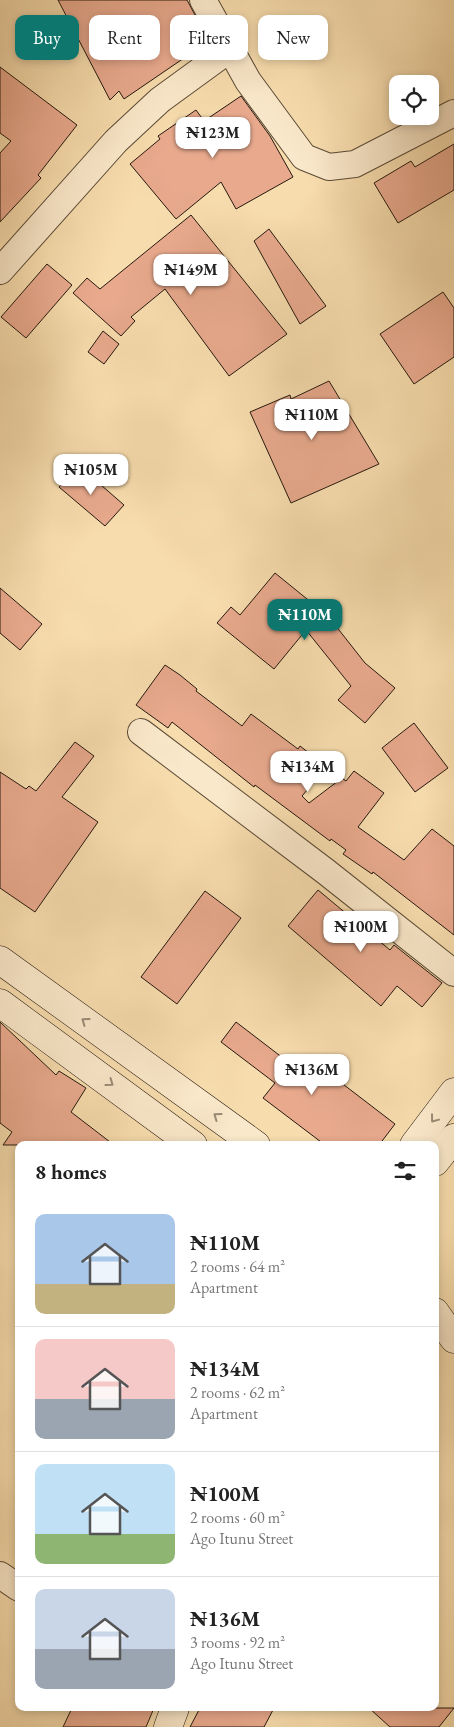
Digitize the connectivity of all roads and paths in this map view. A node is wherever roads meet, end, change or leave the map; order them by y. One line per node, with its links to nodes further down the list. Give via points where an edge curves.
1 (203, 0): 2 (street)
2 (211, 15)
3 (215, 60): 6 (street, via 160,100 116,141)
4 (236, 60): 5 (street, via 304,157 329,167 355,164)
5 (454, 113)
6 (0, 271)
7 (142, 732): 9 (street)
8 (0, 960): 14 (main road, one-way to 8)
9 (454, 973)
10 (0, 1003): 13 (main road, one-way to 13)
11 (454, 1092): 15 (main road, one-way to 15)
12 (454, 1138): 16 (main road)
13 (188, 1141)
14 (250, 1141)
15 (417, 1141)
16 (439, 1157)
17 (439, 1318): 18 (main road)
18 (454, 1339)
19 (439, 1343): 20 (main road)
20 (454, 1356)
21 (0, 1575): 22 (street)
22 (15, 1585)
23 (174, 1711): 24 (main road)
24 (168, 1727)

